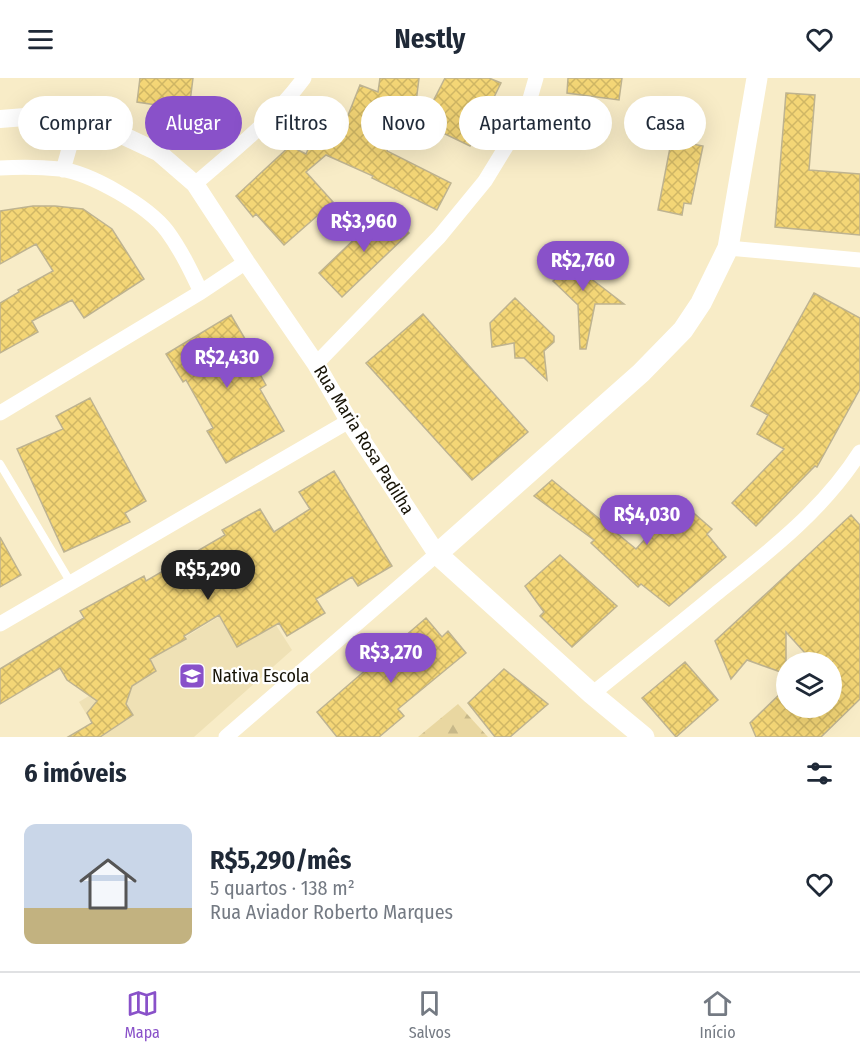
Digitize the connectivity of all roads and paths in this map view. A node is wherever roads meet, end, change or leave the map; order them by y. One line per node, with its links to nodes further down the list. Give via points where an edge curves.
1 (304, 78): 10 (street, via 260,127)
2 (536, 78): 15 (street, via 527,109 485,181 439,237)
3 (757, 78): 11 (main road)
4 (18, 118): 5 (street, Rua Maria Rosa Padilha)
5 (0, 120)
6 (133, 140): 10 (street, Rua Maria Rosa Padilha, via 158,152)
7 (69, 150): 9 (street)
8 (0, 168): 9 (street)
9 (63, 170): 14 (street, via 111,187 141,207 181,251)
10 (195, 184): 13 (street, Rua Maria Rosa Padilha)
11 (728, 248): 12 (street); 20 (main road, via 683,330 641,373)
12 (860, 261)
13 (246, 262): 14 (street); 15 (street, Rua Maria Rosa Padilha)
14 (201, 292): 16 (street)
15 (316, 364): 17 (street, Rua Maria Rosa Padilha)
16 (0, 413)
17 (349, 421): 20 (street, Rua Maria Rosa Padilha); 21 (street)
18 (860, 452): 23 (street, via 817,508 754,564)
19 (0, 464): 21 (lane)
20 (437, 554): 23 (main road, Rua Maria Rosa Padilha); 24 (street)
21 (71, 583): 22 (street)
22 (0, 624)
23 (592, 694): 25 (main road, Rua Maria Rosa Padilha)
24 (226, 737)
25 (644, 737)

